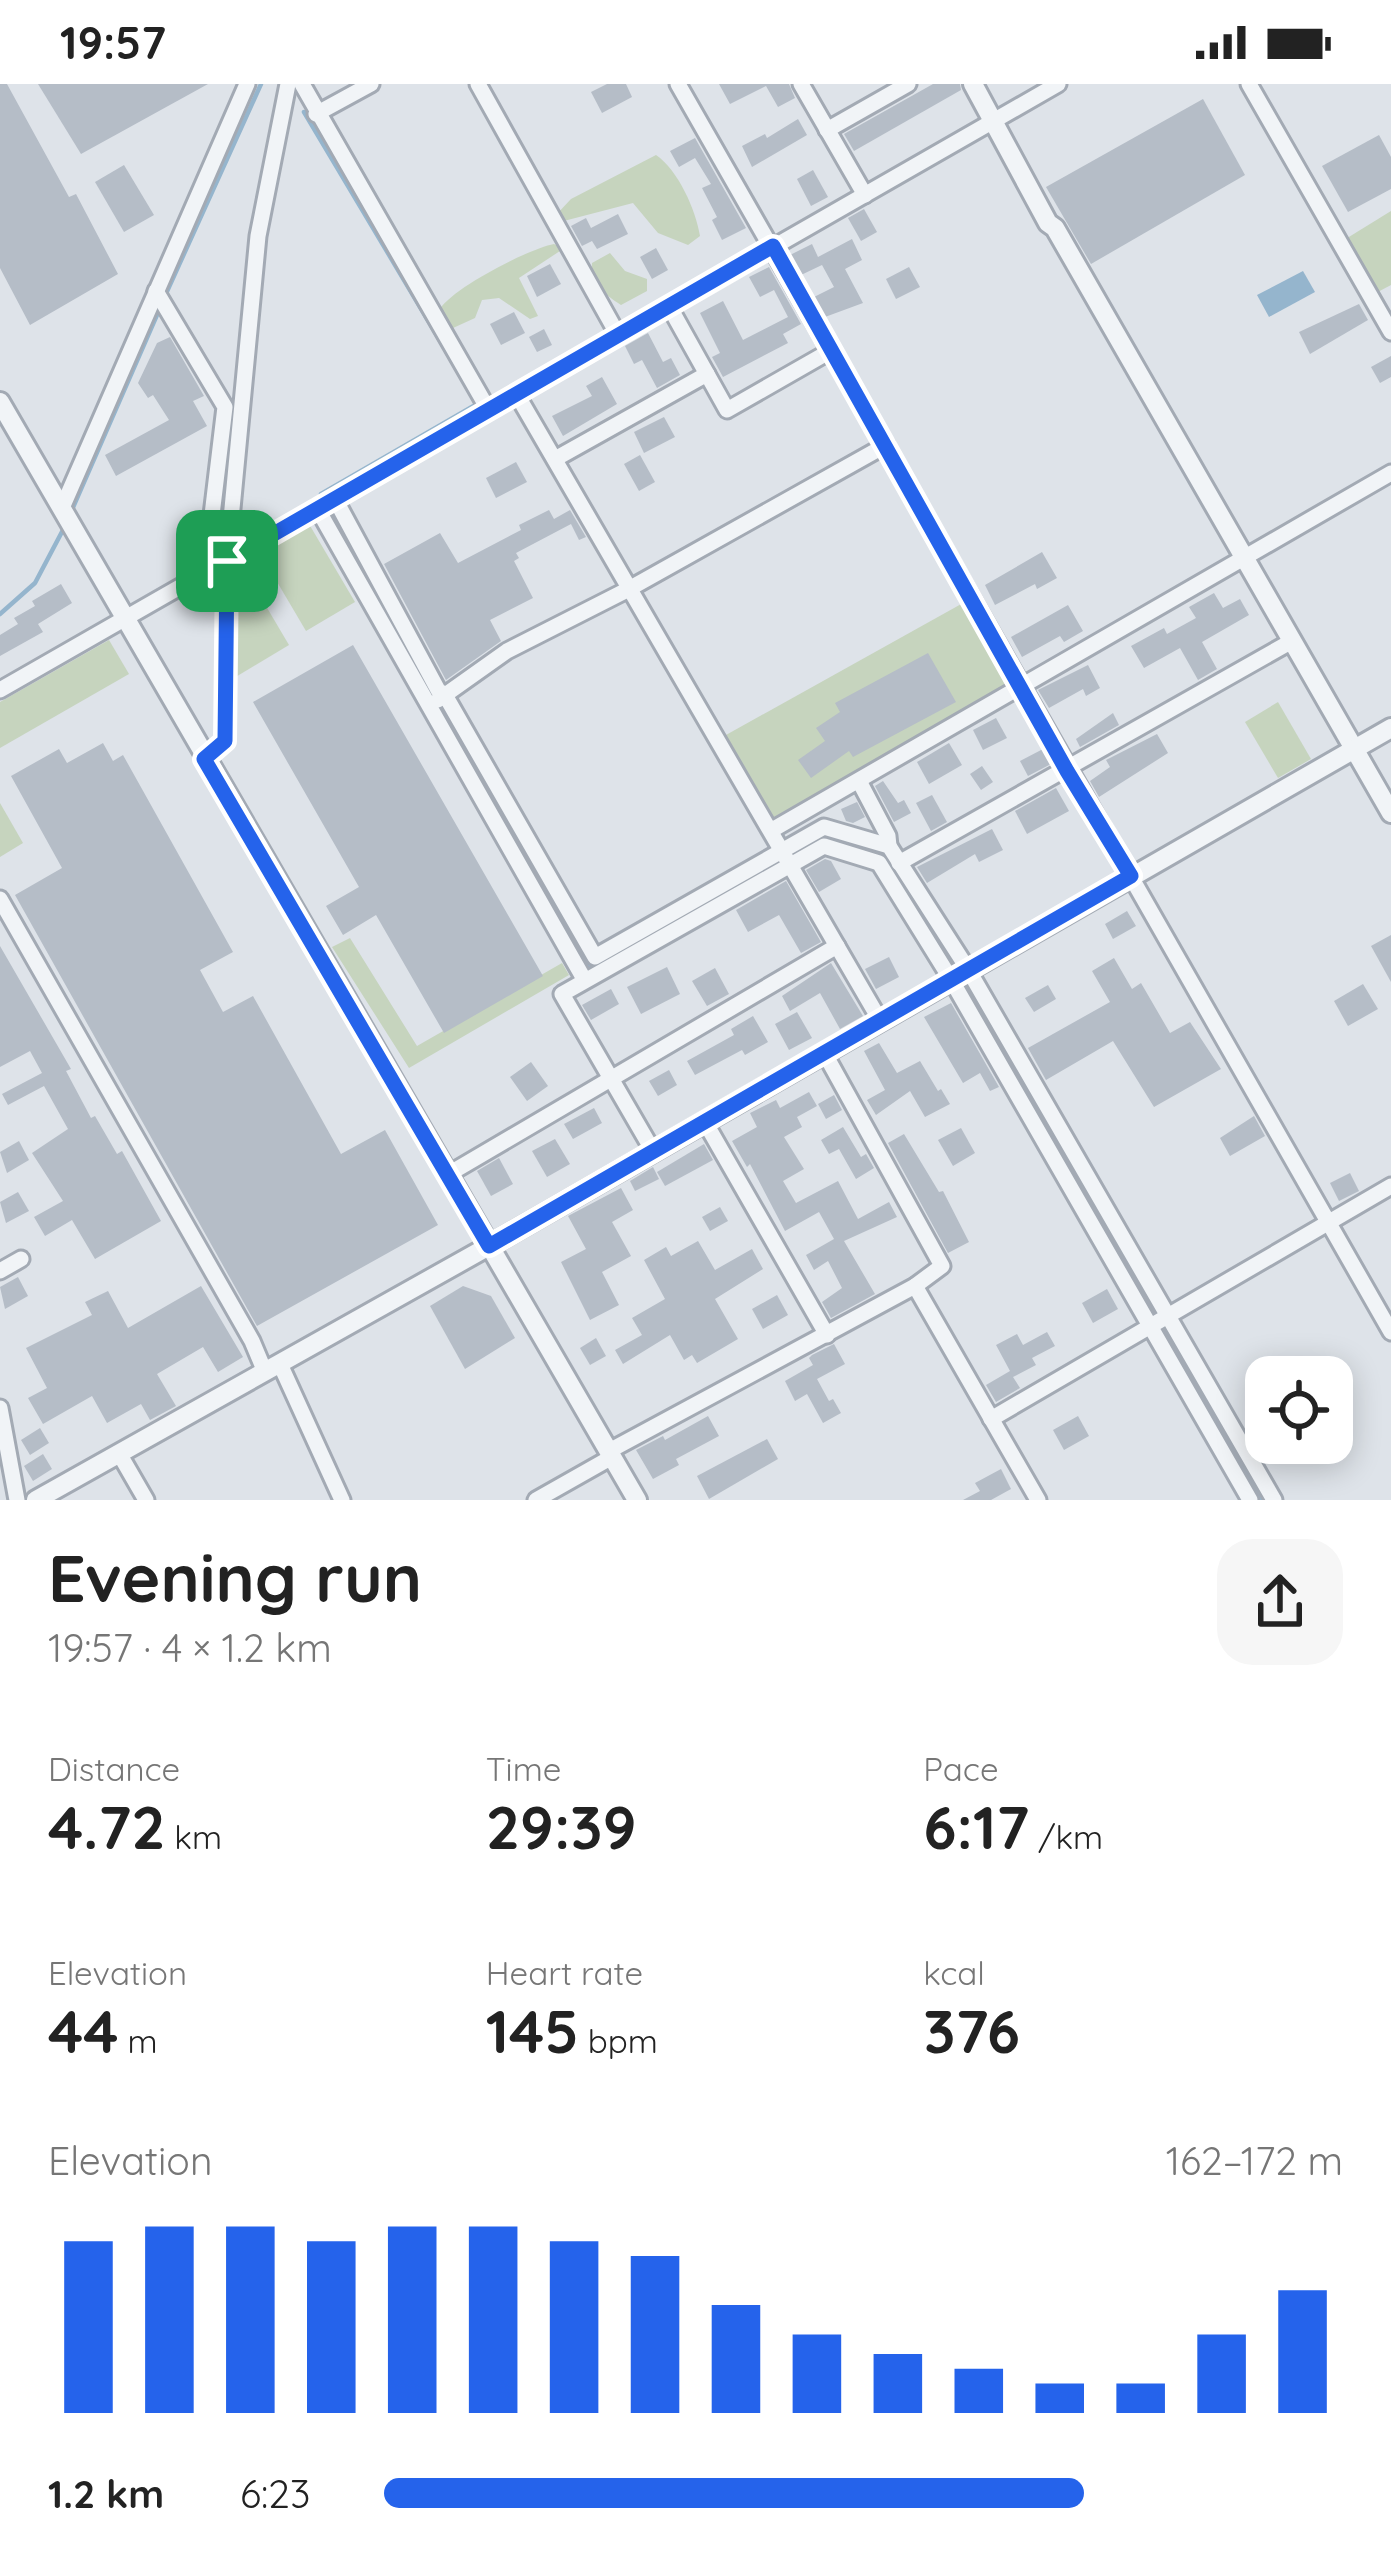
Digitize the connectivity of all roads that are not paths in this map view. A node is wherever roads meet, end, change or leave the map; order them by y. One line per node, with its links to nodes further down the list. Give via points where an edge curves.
1 (247, 84): 17 (street)
2 (288, 84): 33 (street, via 258,236)
3 (302, 84): 12 (street)
4 (371, 84): 12 (street)
5 (478, 84): 20 (street)
6 (801, 84): 14 (street)
7 (908, 84): 14 (street)
8 (973, 84): 13 (street)
9 (1058, 84): 13 (street)
10 (1250, 84): 19 (street)
11 (680, 85): 16 (street)
12 (316, 115): 25 (street)
13 (994, 122): 15 (street); 32 (street)
14 (827, 130): 15 (street)
15 (865, 195): 16 (street)
16 (773, 246): 18 (street); 21 (street)
17 (156, 291): 30 (street); 34 (street, via 224,407)
18 (669, 306): 20 (street); 22 (street)
19 (1391, 332)
20 (618, 335): 23 (street)
21 (832, 350): 22 (street, via 728,410); 26 (street)
22 (707, 374): 27 (street)
23 (516, 393): 25 (street); 27 (street)
24 (0, 401): 30 (street)
25 (488, 410): 29 (street)
26 (886, 445): 35 (street); 38 (street)
27 (555, 459): 35 (street)
28 (1391, 472): 32 (street)
29 (334, 497): 31 (street); 40 (street)
30 (62, 508): 36 (street)
31 (316, 508): 33 (street); 40 (street)
32 (1242, 557): 37 (street); 38 (street)
33 (227, 561): 34 (street); 43 (street, via 225,741)
34 (205, 573): 36 (street)
35 (627, 590): 40 (street, via 507,651); 47 (street)
36 (125, 617): 39 (street); 43 (street)
37 (1292, 641): 42 (street); 44 (street)
38 (1022, 687): 44 (street); 45 (street)
39 (0, 690)
40 (438, 700): 49 (street, via 595,957); 55 (street)
41 (1391, 728): 42 (street)
42 (1354, 748): 46 (street); 51 (street)
43 (204, 759): 61 (street)
44 (1067, 771): 50 (street); 51 (street)
45 (859, 781): 47 (street); 48 (street)
46 (1391, 814)
47 (772, 830): 49 (street)
48 (889, 846): 49 (street, via 824,827); 50 (street)
49 (786, 856): 53 (street); 54 (street, via 824,845 879,863); 55 (street)
50 (899, 863): 54 (street)
51 (1131, 876): 54 (street); 63 (street)
52 (0, 899): 72 (street)
53 (837, 946): 56 (street); 58 (street)
54 (960, 976): 56 (street); 68 (street); 69 (street)
55 (584, 979): 58 (street, via 562,994)
56 (881, 1022): 57 (street)
57 (826, 1054): 59 (street); 67 (street, via 939,1256 942,1266)
58 (611, 1078): 60 (street); 61 (street)
59 (705, 1122): 60 (street); 71 (street)
60 (653, 1151): 64 (street)
61 (447, 1175): 64 (street)
62 (1391, 1186): 63 (street)
63 (1328, 1222): 68 (street); 70 (street)
64 (489, 1246): 72 (street); 75 (street)
65 (21, 1259): 66 (street)
66 (0, 1271)
67 (915, 1286): 71 (street); 74 (street)
68 (1167, 1316): 69 (street); 85 (street)
69 (1151, 1325): 74 (street); 84 (street)
70 (1391, 1331)
71 (827, 1335): 75 (street)
72 (273, 1368): 76 (street); 80 (street)
73 (0, 1408): 77 (street)
74 (992, 1419): 83 (street)
75 (610, 1454): 81 (street); 82 (street)
76 (120, 1455): 78 (street); 79 (street)
77 (17, 1500)
78 (36, 1500)
79 (146, 1500)
80 (342, 1500)
81 (536, 1500)
82 (637, 1500)
83 (1038, 1500)
84 (1250, 1500)
85 (1274, 1500)

